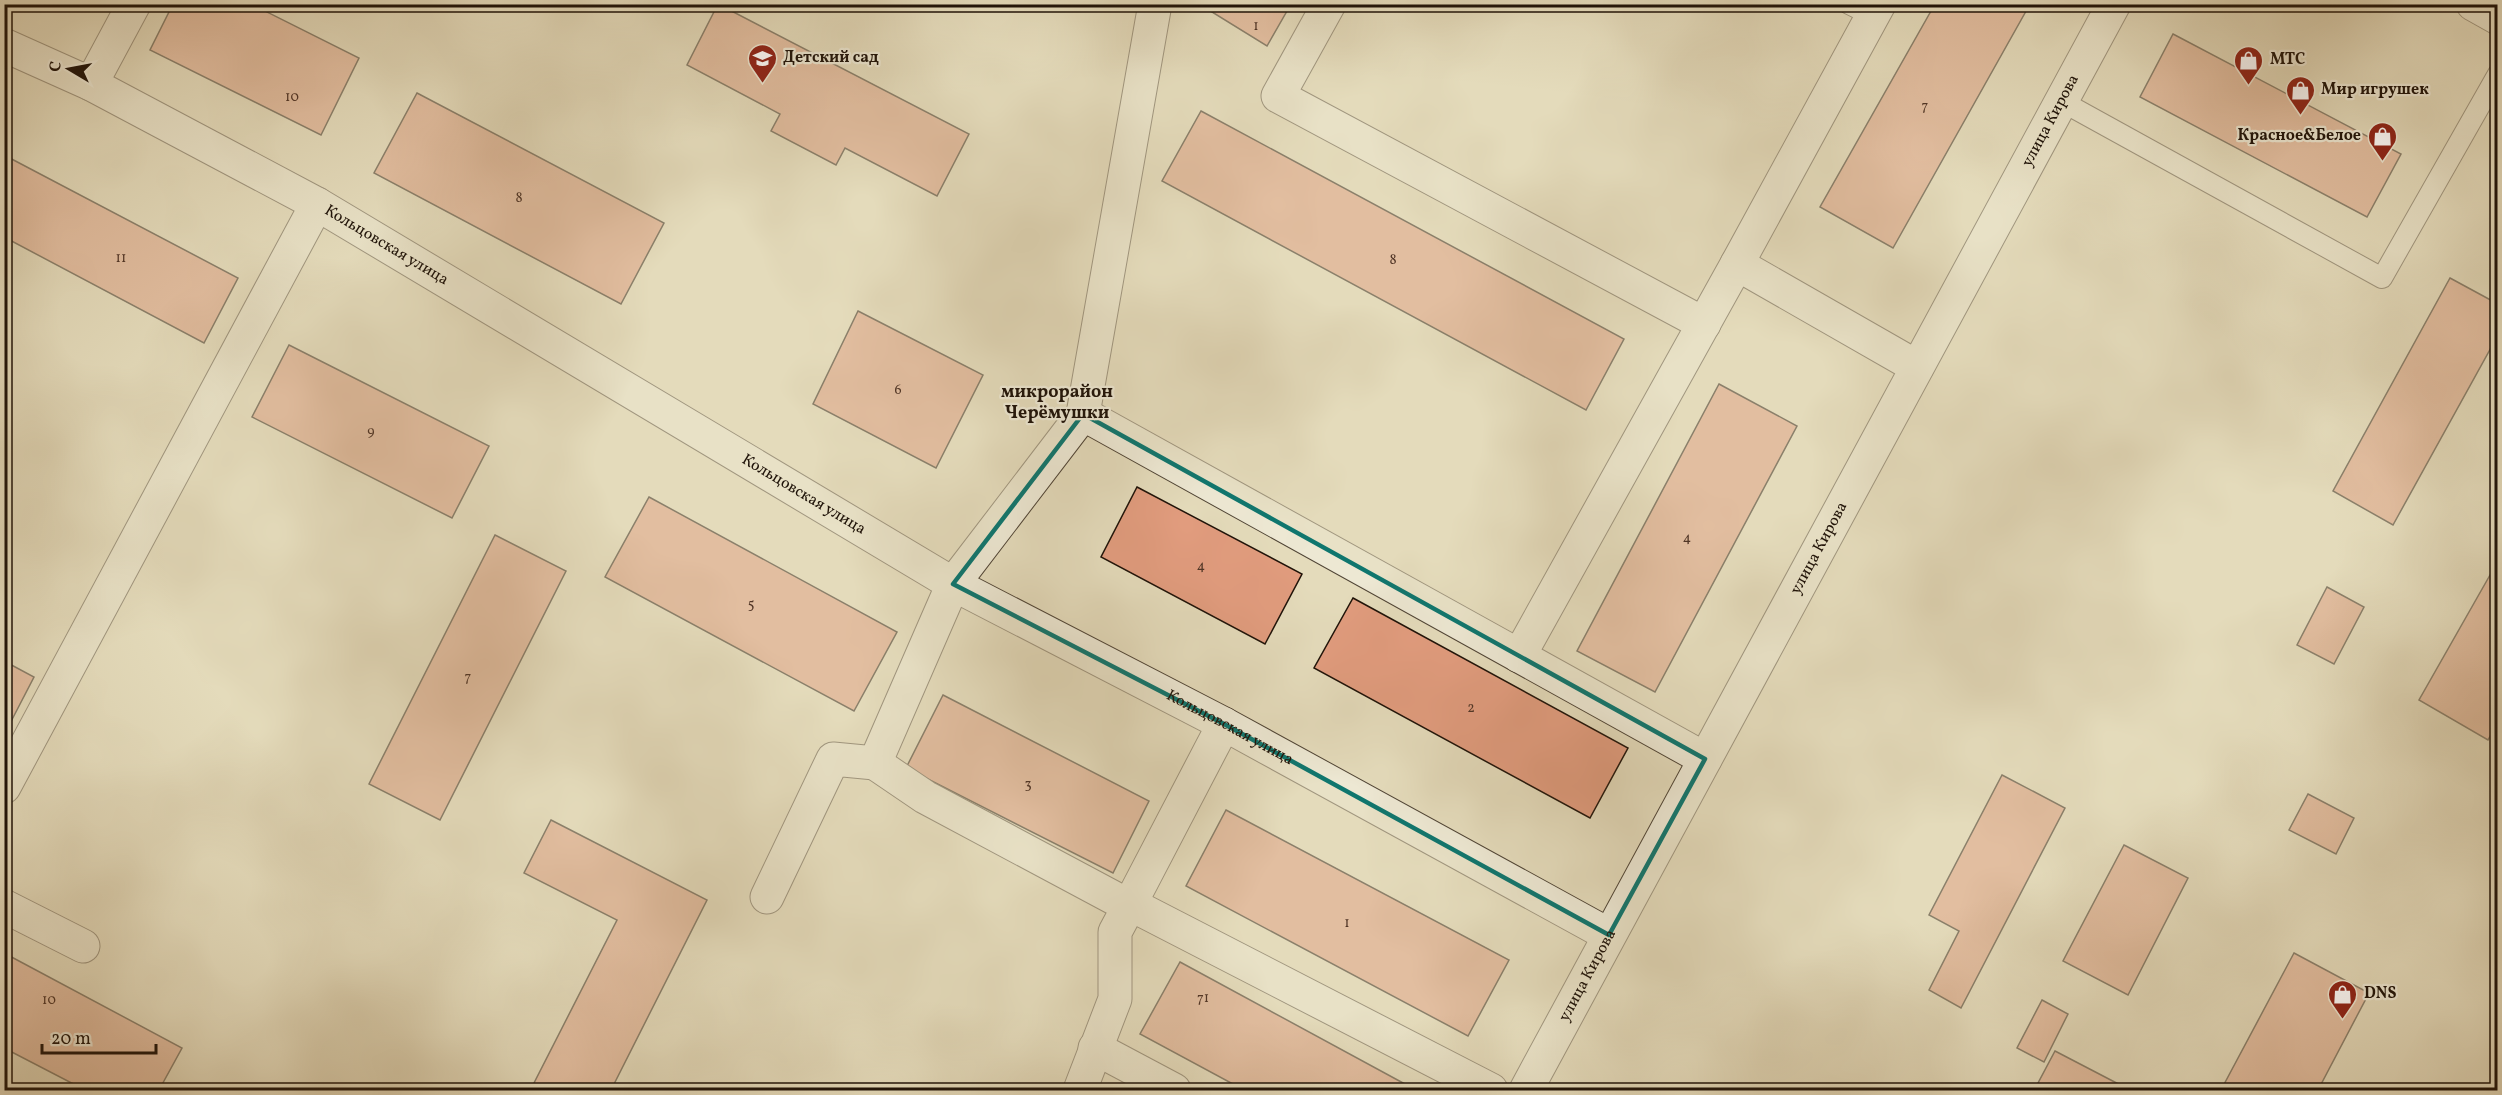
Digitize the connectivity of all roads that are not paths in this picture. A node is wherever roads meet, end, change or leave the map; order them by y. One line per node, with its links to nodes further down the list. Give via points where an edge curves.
1 (134, 4): 10 (street)
2 (1155, 4): 16 (street)
3 (1329, 4): 14 (street, via 1278,96)
4 (2114, 4): 11 (street, улица Кирова)
5 (2474, 4): 7 (street)
6 (1867, 8): 13 (street)
7 (2498, 18)
8 (4, 45): 10 (street, Кольцовская улица)
9 (2498, 74): 11 (lane, via 2382,278)
10 (91, 84): 12 (street, Кольцовская улица)
11 (2061, 101): 15 (street, улица Кирова)
12 (317, 204): 17 (street, Кольцовская улица); 22 (street)
13 (1737, 264): 14 (street); 15 (street)
14 (1704, 324): 18 (street)
15 (1917, 367): 20 (street, улица Кирова)
16 (1083, 414): 17 (street); 18 (street)
17 (952, 584): 19 (street, Кольцовская улица); 21 (street)
18 (1519, 656): 20 (street)
19 (1224, 724): 24 (street); 26 (street, Кольцовская улица)
20 (1705, 759): 26 (street, улица Кирова)
21 (874, 763): 23 (street, via 833,759); 24 (street, via 925,797)
22 (4, 787)
23 (766, 897)
24 (1130, 905): 28 (street, via 1115,932 1116,999); 31 (street)
25 (4, 906): 27 (street)
26 (1609, 935): 32 (street, улица Кирова)
27 (83, 946)
28 (1095, 1048): 29 (street); 30 (street)
29 (1080, 1090)
30 (1174, 1090)
31 (1491, 1090)
32 (1526, 1090)

